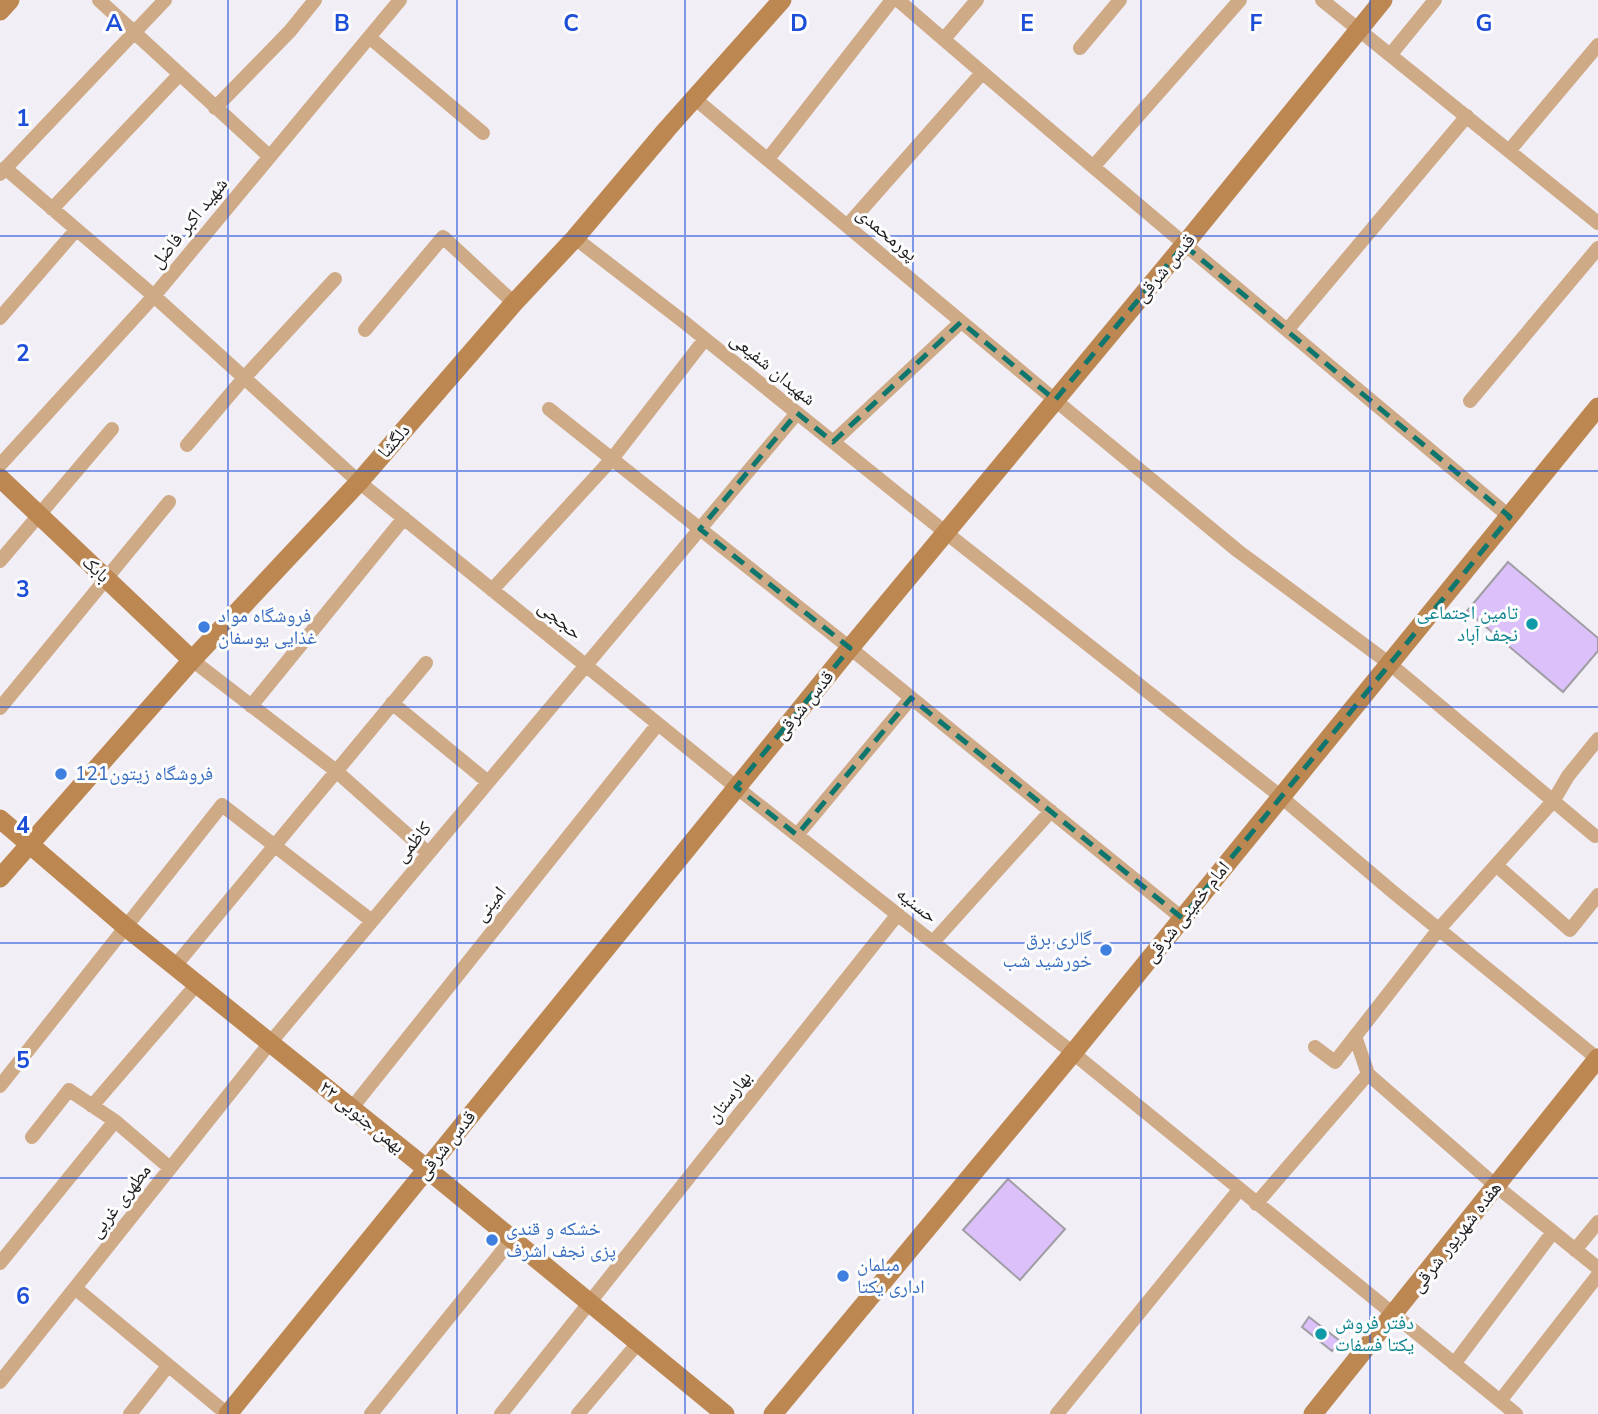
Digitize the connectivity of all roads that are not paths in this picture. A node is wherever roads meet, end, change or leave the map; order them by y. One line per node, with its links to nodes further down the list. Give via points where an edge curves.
1 (10, 0): 15 (street)
2 (99, 0): 17 (street)
3 (166, 0): 17 (street)
4 (314, 0): 26 (street)
5 (400, 0): 18 (street, شهید اکبر فاضل)
6 (782, 0): 25 (street, دلگشا)
7 (892, 0): 31 (street)
8 (898, 0): 19 (street)
9 (977, 0): 19 (street)
10 (1120, 0): 21 (street)
11 (1240, 0): 32 (street)
12 (1322, 0): 16 (street)
13 (1383, 0): 16 (street, قدس شرقی)
14 (1435, 0): 22 (street)
15 (0, 11)
16 (1359, 29): 22 (street); 39 (street, قدس شرقی)
17 (134, 33): 24 (street); 33 (street)
18 (369, 37): 28 (street); 30 (street, شهید اکبر فاضل)
19 (944, 39): 23 (street)
20 (1598, 45): 29 (street)
21 (1080, 48)
22 (1391, 54): 27 (street)
23 (982, 73): 32 (street); 36 (street)
24 (179, 75): 26 (street); 34 (street)
25 (694, 98): 31 (street, پورمحمدی); 38 (street, دلگشا)
26 (215, 108): 30 (street)
27 (1467, 116): 29 (street); 47 (street)
28 (483, 134)
29 (1509, 151): 35 (street)
30 (269, 156): 42 (street, شهید اکبر فاضل)
31 (768, 159): 36 (street, پورمحمدی)
32 (1093, 167): 39 (street)
33 (3, 171): 34 (street, حججی)
34 (52, 209): 37 (street, حججی)
35 (1598, 223)
36 (847, 226): 45 (street, پورمحمدی)
37 (76, 230): 42 (street, حججی); 44 (street)
38 (575, 238): 43 (street, دلگشا); 48 (street, شهیدان شفیعی)
39 (1184, 245): 47 (street); 50 (street, قدس شرقی)
40 (1598, 248): 51 (street)
41 (335, 279): 49 (street)
42 (154, 296): 49 (street, حججی); 59 (street, شهید اکبر فاضل)
43 (514, 303): 46 (street, via 443,237); 61 (street, دلگشا)
44 (0, 318)
45 (961, 322): 50 (street, پورمحمدی); 56 (street)
46 (365, 330)
47 (1288, 330): 64 (street)
48 (705, 339): 54 (street, شهیدان شفیعی); 58 (street)
49 (244, 378): 57 (street); 61 (street, حججی)
50 (1055, 400): 67 (street, قدس شرقی); 74 (street, پورمحمدی, via 1238,551)
51 (1470, 401)
52 (1598, 407): 64 (street, امام خمینی شرقی)
53 (549, 409): 58 (street)
54 (797, 413): 56 (street, شهیدان شفیعی); 66 (street, کاظمی)
55 (112, 429): 63 (street)
56 (833, 442): 67 (street, شهیدان شفیعی)
57 (187, 445)
58 (612, 459): 66 (street); 70 (street)
59 (0, 465)
60 (0, 478): 63 (street, بابک)
61 (359, 482): 65 (street, حججی); 72 (street, دلگشا)
62 (169, 502): 69 (street)
63 (40, 516): 68 (street); 69 (street, بابک)
64 (1510, 517): 74 (street, امام خمینی شرقی)
65 (404, 518): 70 (street, حججی); 78 (street)
66 (700, 529): 71 (street); 75 (street, کاظمی)
67 (945, 533): 71 (street, قدس شرقی); 85 (street, شهیدان شفیعی)
68 (0, 561)
69 (107, 580): 72 (street, بابک); 79 (street)
70 (492, 590): 75 (street, حججی)
71 (850, 648): 76 (street); 84 (street, قدس شرقی)
72 (192, 660): 78 (street); 91 (street, دلگشا)
73 (426, 663): 77 (street)
74 (1390, 664): 85 (street, امام خمینی شرقی); 86 (street, پورمحمدی)
75 (585, 665): 80 (street, حججی); 83 (street, کاظمی)
76 (911, 698): 87 (street); 89 (street)
77 (392, 703): 82 (street); 83 (street)
78 (251, 705): 82 (street)
79 (0, 708)
80 (658, 724): 84 (street, حججی); 113 (street, امینی)
81 (1598, 739): 86 (street)
82 (335, 770): 92 (street); 93 (street)
83 (488, 782): 93 (street, کاظمی)
84 (736, 787): 89 (street, حسنیه); 117 (street, قدس شرقی)
85 (1280, 796): 98 (street, امام خمینی شرقی); 101 (street, شهیدان شفیعی)
86 (1554, 800): 90 (street, پورمحمدی); 94 (street)
87 (1051, 811): 98 (street); 102 (street)
88 (0, 819): 91 (street, ۲۲ بهمن جنوبی)
89 (797, 835): 97 (street, حسنیه)
90 (1595, 836)
91 (30, 844): 95 (street, دلگشا); 100 (street, ۲۲ بهمن جنوبی)
92 (274, 846): 99 (street); 100 (street, via 222,805); 103 (street)
93 (428, 853): 99 (street, کاظمی)
94 (1497, 866): 96 (street, via 1570,930); 101 (street)
95 (0, 878)
96 (1598, 895)
97 (898, 915): 102 (street, حسنیه); 129 (street, بهارستان)
98 (1182, 918): 108 (street, امام خمینی شرقی)
99 (372, 921): 106 (street, کاظمی)
100 (126, 927): 103 (street, ۲۲ بهمن جنوبی); 111 (street)
101 (1439, 929): 105 (street); 109 (street, شهیدان شفیعی)
102 (933, 942): 108 (street, حسنیه)
103 (175, 966): 104 (street, ۲۲ بهمن جنوبی)
104 (197, 984): 106 (street, ۲۲ بهمن جنوبی); 112 (street)
105 (1355, 1036): 107 (street, via 1335,1062); 110 (street)
106 (270, 1043): 113 (street, ۲۲ بهمن جنوبی); 116 (street, مطهری غربی)
107 (1315, 1047)
108 (1073, 1053): 119 (street, حسنیه); 143 (street, امام خمینی شرقی)
109 (1598, 1058): 118 (street, هفده شهریور شرقی)
110 (1368, 1074): 118 (street); 120 (street)
111 (0, 1086)
112 (92, 1106): 114 (street); 115 (street, via 69,1090)
113 (351, 1109): 117 (street, ۲۲ بهمن جنوبی)
114 (115, 1121): 116 (street); 125 (street)
115 (32, 1137)
116 (170, 1168): 128 (street, مطهری غربی)
117 (427, 1169): 123 (street, ۲۲ بهمن جنوبی); 138 (street, قدس شرقی)
118 (1496, 1186): 122 (street); 130 (street, هفده شهریور شرقی)
119 (1239, 1190): 120 (street, حسنیه); 144 (street)
120 (1256, 1204): 130 (street, حسنیه)
121 (1598, 1222): 124 (street)
122 (1553, 1232): 124 (street); 132 (street)
123 (512, 1239): 129 (street, ۲۲ بهمن جنوبی); 139 (street)
124 (1575, 1250): 126 (street)
125 (0, 1263)
126 (1598, 1268)
127 (1598, 1275): 135 (street)
128 (75, 1289): 133 (street); 134 (street, مطهری غربی)
129 (590, 1303): 131 (street, ۲۲ بهمن جنوبی); 140 (street, بهارستان)
130 (1394, 1315): 132 (street, حسنیه); 145 (street, هفده شهریور شرقی)
131 (638, 1343): 141 (street); 142 (street, ۲۲ بهمن جنوبی)
132 (1454, 1364): 135 (street, حسنیه)
133 (168, 1366): 137 (street); 138 (street)
134 (0, 1382)
135 (1500, 1401): 136 (street, حسنیه)
136 (1513, 1413)
137 (130, 1414)
138 (228, 1414)
139 (371, 1414)
140 (501, 1414)
141 (578, 1414)
142 (725, 1414)
143 (773, 1414)
144 (1057, 1414)
145 (1313, 1414)

